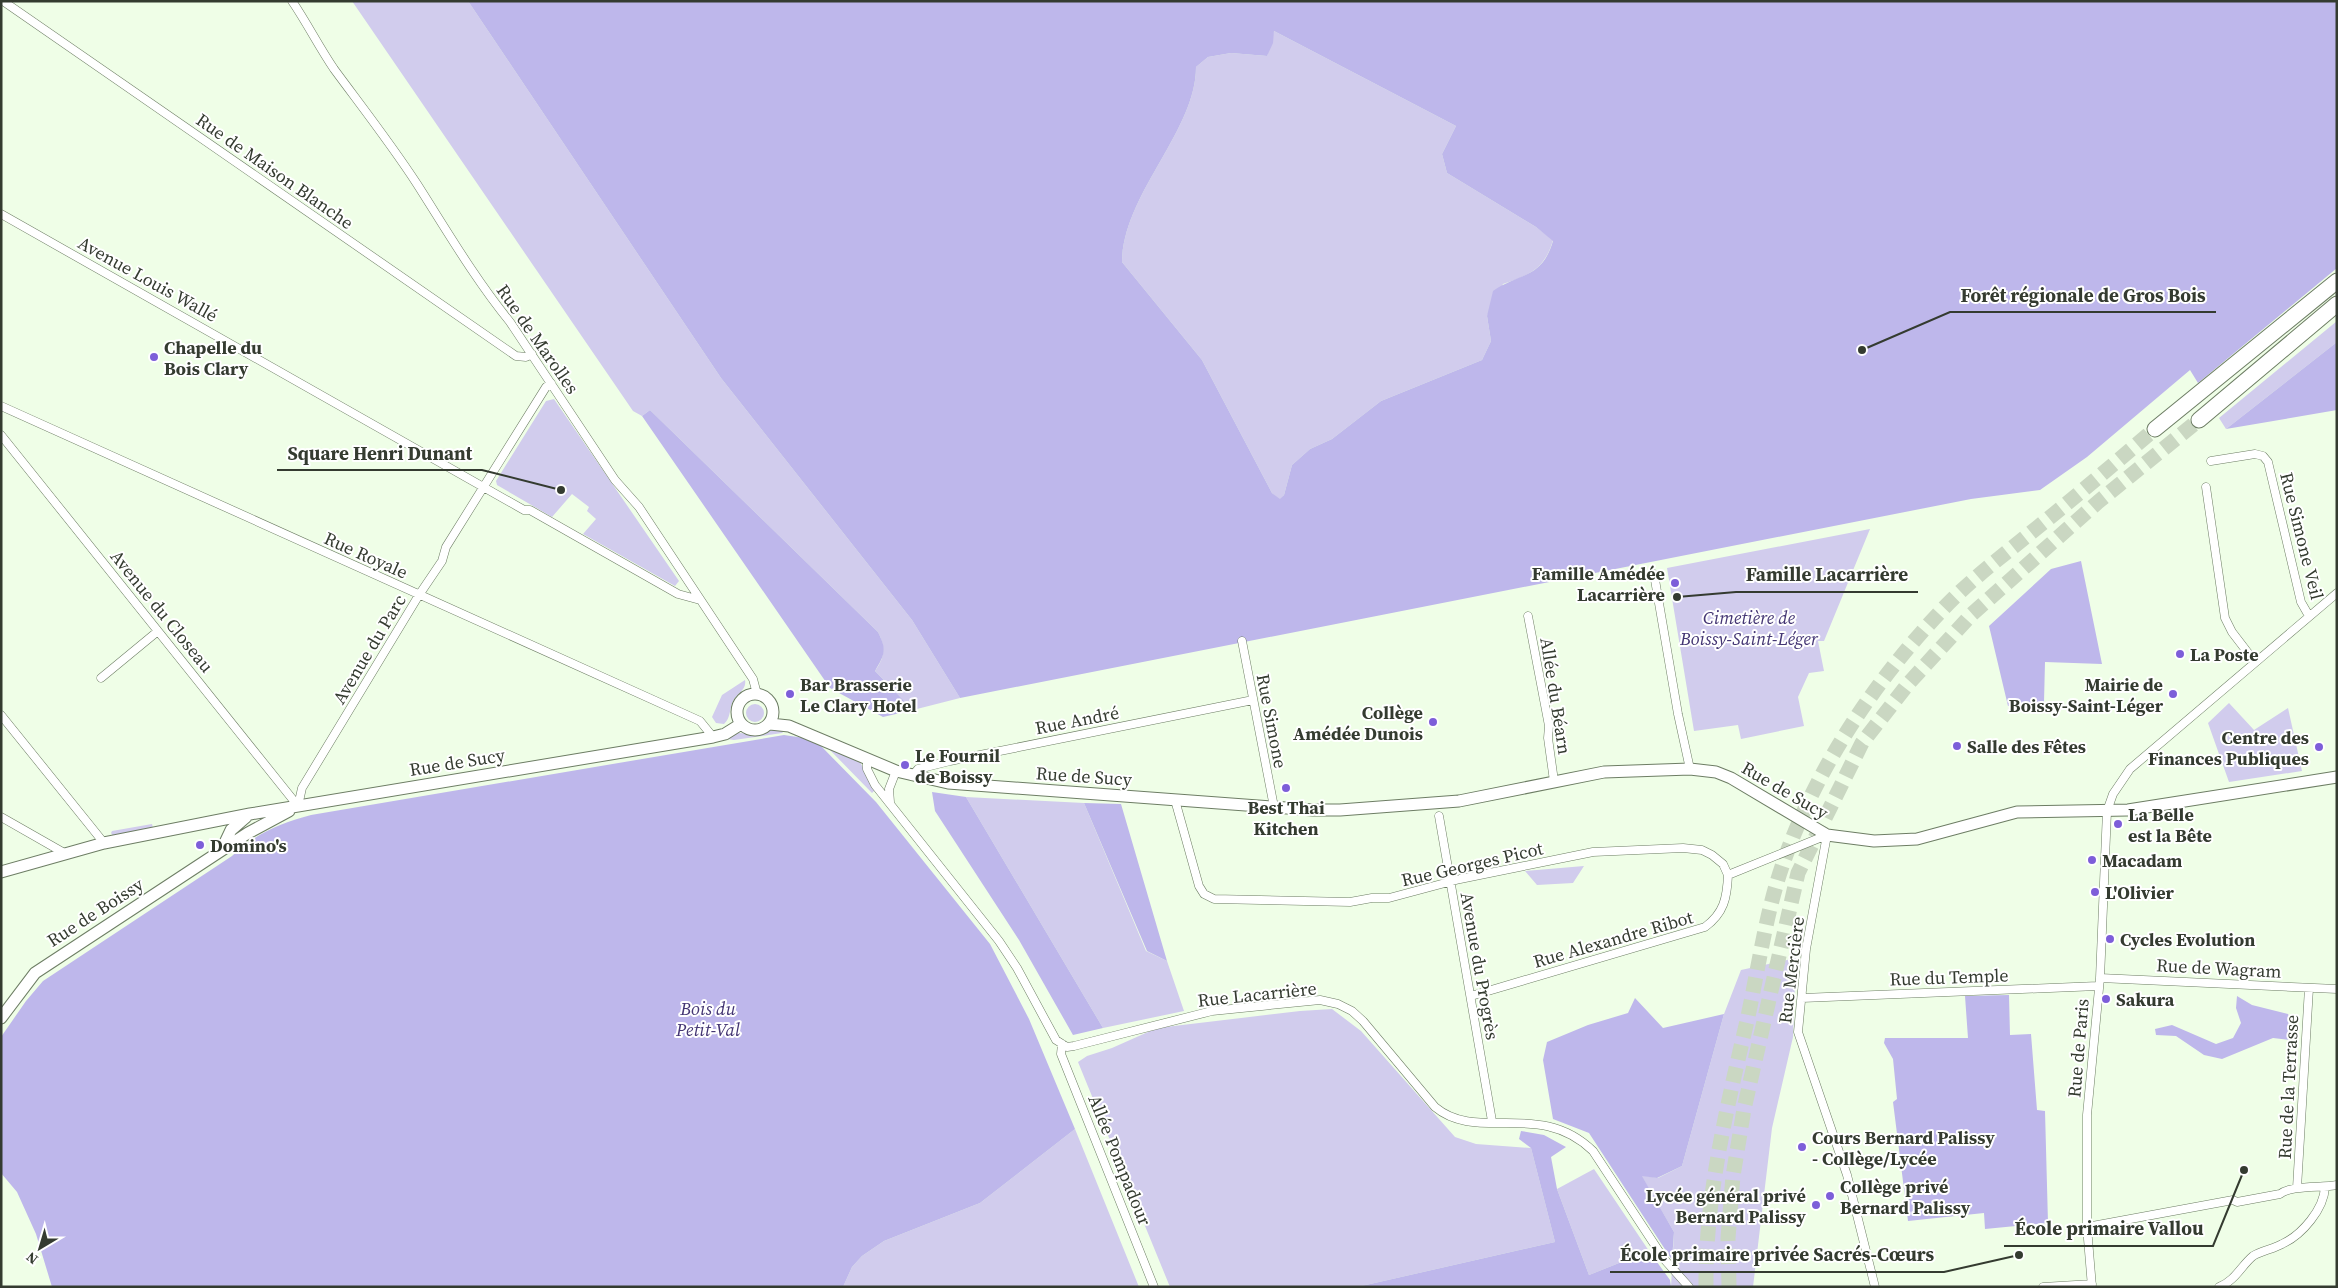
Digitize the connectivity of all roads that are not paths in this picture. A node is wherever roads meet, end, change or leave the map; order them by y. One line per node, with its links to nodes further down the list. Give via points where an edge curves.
1 (3, 1): 6 (street, Rue de Maison Blanche, via 516,356)
2 (292, 1): 6 (street, Rue de Marolles, via 334,69 373,119 445,230)
3 (1, 214): 13 (street, Avenue Louis Wallé)
4 (2337, 281): 10 (highway)
5 (2337, 304): 9 (highway)
6 (532, 354): 7 (street, Rue de Marolles)
7 (551, 383): 13 (street, Avenue du Parc); 18 (street, Rue de Marolles)
8 (1, 406): 17 (street, Rue Royale)
9 (2199, 420)
10 (2155, 429)
11 (1, 436): 21 (street, Avenue du Closeau)
12 (2211, 461): 20 (street, Rue Simone Veil, via 2255,454 2268,462 2300,602)
13 (484, 487): 17 (street, Avenue du Parc); 18 (street, Avenue Louis Wallé, via 678,594)
14 (2206, 487): 23 (street, via 2224,618)
15 (1654, 574): 32 (street)
16 (2337, 593): 20 (street)
17 (419, 595): 30 (street, Rue Royale, via 700,721); 39 (street, Avenue du Parc, via 302,788)
18 (700, 600): 25 (street, Rue de Marolles, via 753,679)
19 (1528, 616): 36 (street, Allée du Béarn, via 1549,726)
20 (2309, 616): 23 (street)
21 (158, 631): 24 (street); 39 (street, Avenue du Closeau)
22 (1242, 641): 26 (street, Rue Simone)
23 (2255, 662): 41 (street, via 2125,775)
24 (101, 678)
25 (757, 694): 28 (main road, via 771,703); 29 (main road, via 745,697 738,706)
26 (1252, 700): 34 (street, Rue André, via 950,761 918,769); 40 (street, Rue Simone)
27 (1, 715): 49 (street)
28 (772, 719): 29 (main road, via 756,731); 31 (main road, Rue de Sucy)
29 (741, 724): 30 (main road, Rue de Sucy)
30 (713, 737): 39 (main road, Rue de Sucy)
31 (867, 758): 33 (main road, Rue de Sucy); 38 (street, via 875,786)
32 (1690, 768): 36 (main road, Rue de Sucy, via 1604,772); 48 (main road, Rue de Sucy, via 1731,778)
33 (896, 771): 34 (main road, Rue de Sucy); 38 (street, via 889,789)
34 (912, 776): 37 (main road, Rue de Sucy, via 984,788)
35 (2337, 778): 41 (main road, Rue de Sucy)
36 (1554, 781): 40 (main road, Rue de Sucy, via 1474,798 1439,798 1390,806 1340,810)
37 (1176, 800): 40 (main road, Rue de Sucy); 54 (street, Rue Georges Picot, via 1199,886 1204,894 1214,899 1350,902 1389,898)
38 (890, 802): 61 (street, via 999,941 1027,984 1053,1035)
39 (298, 806): 42 (main road, Rue de Sucy); 47 (main road, Rue de Boissy)
40 (1274, 807)
41 (2107, 811): 48 (main road, Rue de Sucy, via 2017,812 1909,840 1874,841); 55 (street, Rue de Paris)
42 (250, 814): 45 (main road, Rue de Sucy); 46 (main road)
43 (1440, 816): 54 (street, Avenue du Progrès)
44 (1, 817): 51 (street)
45 (213, 823): 46 (main road); 49 (main road, Rue de Sucy)
46 (231, 830): 47 (main road); 50 (main road)
47 (248, 833): 50 (main road, Rue de Boissy)
48 (1827, 835): 53 (street); 59 (street, Rue Mercière, via 1806,949)
49 (104, 843): 51 (main road, Rue de Sucy)
50 (221, 851): 60 (main road, Rue de Boissy, via 35,973)
51 (66, 854): 52 (main road, Rue de Sucy)
52 (1, 872)
53 (1728, 875): 54 (street, Rue Georges Picot, via 1723,864 1712,855 1702,850 1683,848 1593,852); 58 (street, Rue Alexandre Ribot, via 1723,908 1705,927)
54 (1450, 882): 58 (street, Avenue du Progrès)
55 (2099, 982): 56 (street, Rue de Wagram); 59 (street, Rue du Temple); 66 (street, Rue de Paris, via 2087,1115)
56 (2309, 988): 57 (street, Rue de Wagram); 65 (street, Rue de la Terrasse)
57 (2337, 989)
58 (1471, 996): 62 (street, Avenue du Progrès)
59 (1802, 998): 70 (street, Rue Mercière, via 1798,1032 1847,1175)
60 (1, 1018)
61 (1062, 1044): 62 (street, Rue Lacarrière, via 1081,1044 1212,1011 1320,1000 1338,1004 1363,1020 1446,1116 1459,1121); 68 (street, Allée Pompadour, via 1061,1054)
62 (1492, 1121): 69 (street, Rue Lacarrière, via 1549,1125 1583,1141 1594,1151 1664,1259)
63 (2337, 1185): 64 (street)
64 (2324, 1187): 65 (street); 72 (street, via 2319,1209 2301,1230 2284,1244 2256,1255 2238,1274)
65 (2296, 1188): 66 (street, via 2280,1194)
66 (2087, 1227): 67 (street, Rue de Paris)
67 (2092, 1285): 71 (street)
68 (1154, 1287)
69 (1689, 1287)
70 (1875, 1287)
71 (2043, 1287)
72 (2219, 1287)

